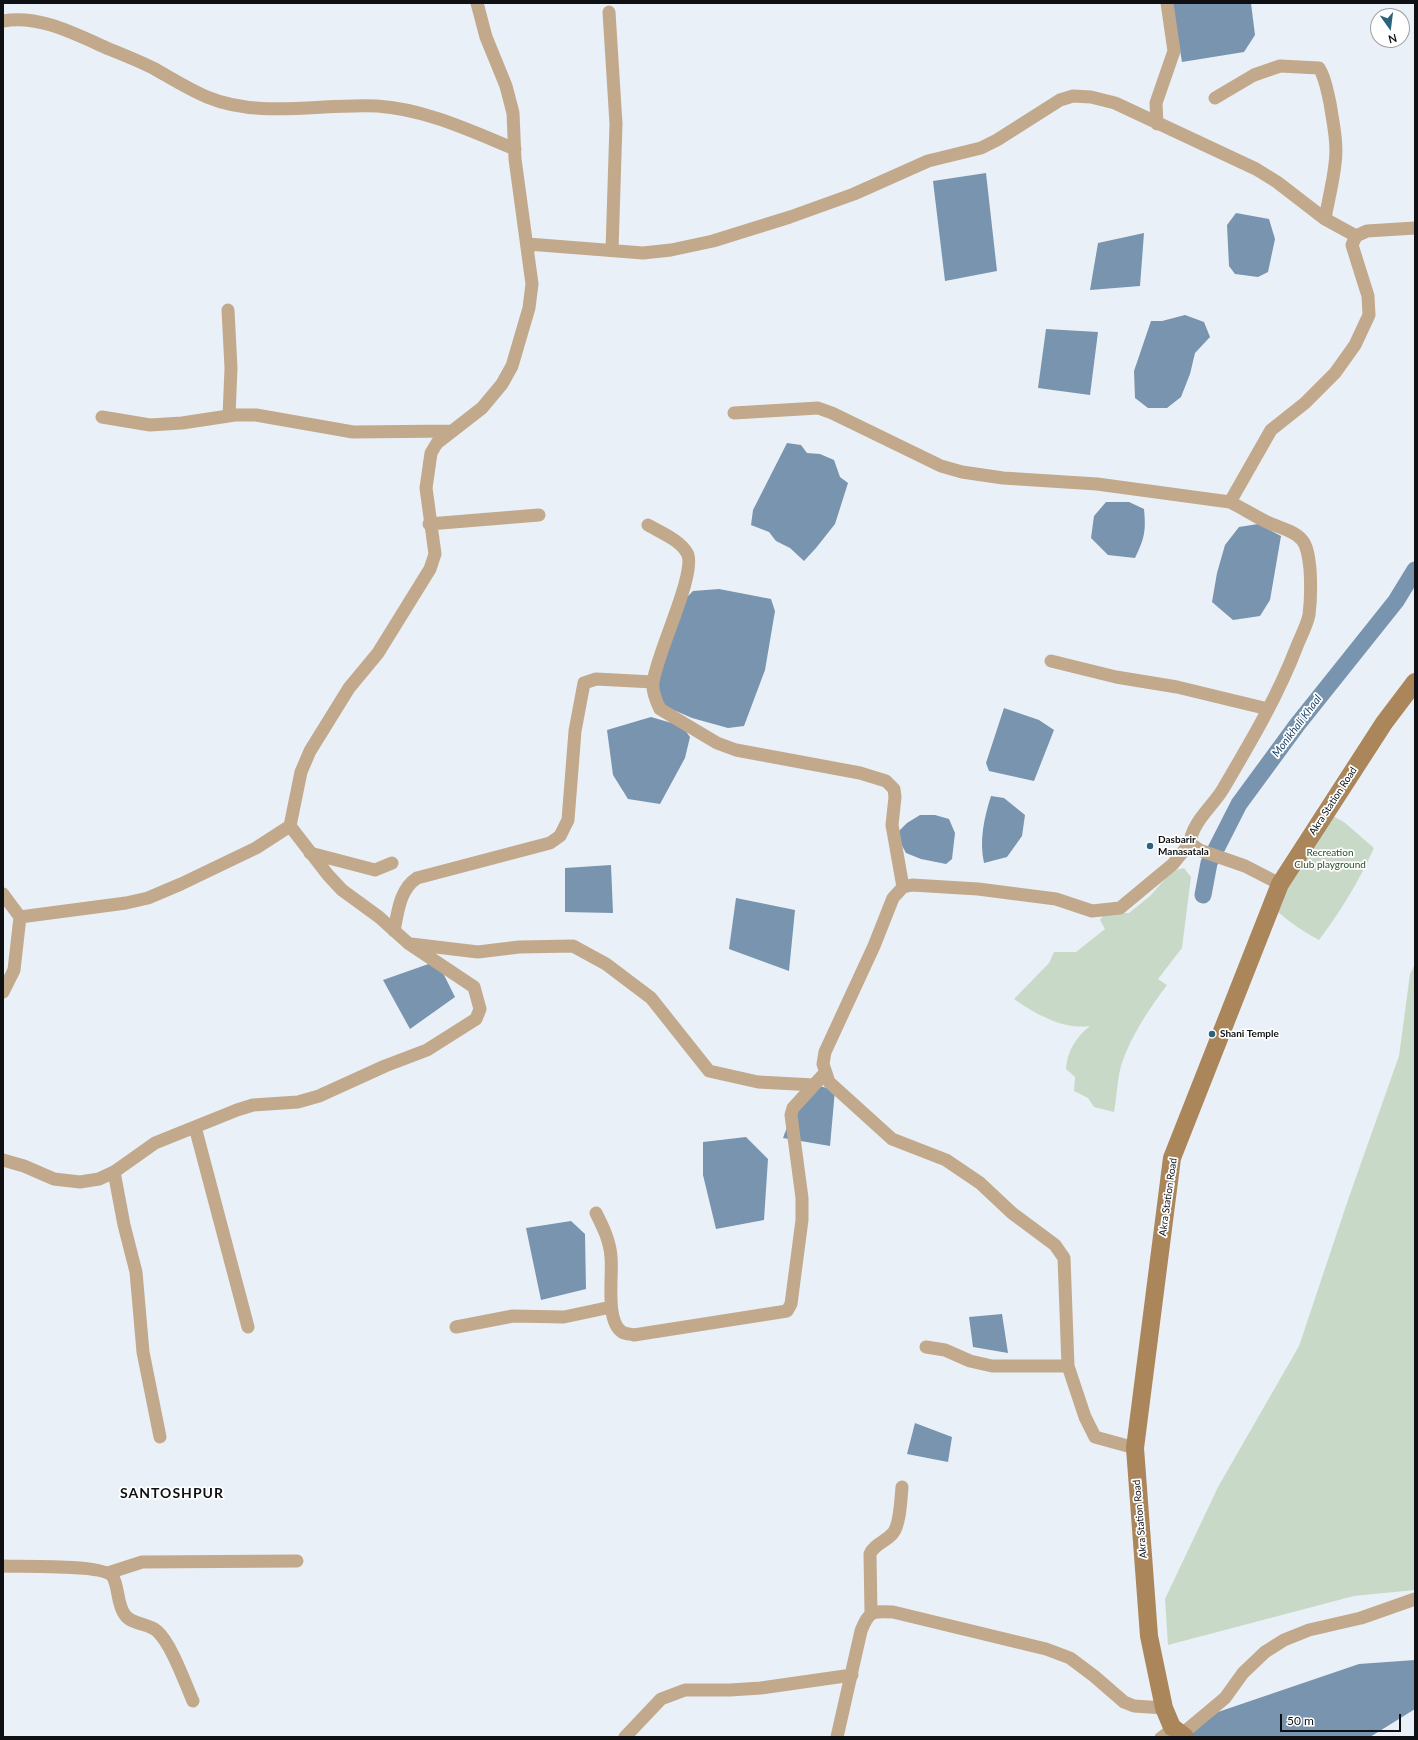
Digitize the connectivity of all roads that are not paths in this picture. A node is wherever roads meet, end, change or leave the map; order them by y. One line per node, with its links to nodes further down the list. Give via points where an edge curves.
1 (477, 3): 7 (street, via 486,37 506,86 513,113)
2 (1167, 3): 6 (street, via 1174,51 1156,104)
3 (609, 12): 12 (street, via 616,124)
4 (3, 20): 7 (street, via 26,20 51,25 151,67 207,97 244,107 379,106 425,115)
5 (1215, 98): 8 (street, via 1254,75 1272,68 1319,68 1327,87 1335,150 1335,164)
6 (1157, 124): 8 (street, via 1256,169); 12 (street, via 1115,104 1091,97 1073,96 1048,106 1015,130 981,148 928,162 854,194 790,217 713,241 671,250 643,253)
7 (515, 149): 11 (street)
8 (1325, 219): 10 (street)
9 (1415, 228): 10 (street, via 1367,231)
10 (1356, 236): 18 (street, via 1352,245 1368,296 1369,316 1358,339 1335,373 1305,403 1272,430)
11 (528, 244): 12 (street); 17 (street, via 532,284 529,308 512,366 502,384 482,408)
12 (612, 250)
13 (228, 310): 15 (street, via 231,368)
14 (734, 413): 18 (street, via 818,408 941,466 962,472 1003,478 1097,484)
15 (229, 416): 16 (street, via 182,424 150,425); 17 (street, via 256,415 353,432)
16 (102, 417)
17 (452, 431): 20 (street, via 437,443 431,453 426,488)
18 (1230, 502): 25 (street, via 1294,534 1306,545 1311,588 1308,616 1289,668)
19 (539, 515): 20 (street)
20 (430, 524): 26 (street, via 435,554 430,569 378,653 349,688 310,751 301,772)
21 (648, 524): 23 (street, via 681,546 688,554 689,564 687,581)
22 (1051, 661): 25 (street)
23 (653, 682): 31 (street, via 660,709 717,743 736,750 860,773 886,781 894,789 892,825); 34 (street, via 596,679 584,683 575,732 568,820 560,836 550,843 417,878 408,884 403,893)
24 (1415, 682): 30 (main road, Akra Station Road, via 1384,723)
25 (1268, 709): 27 (street, via 1220,794 1196,826 1191,836)
26 (290, 826): 28 (street); 33 (street, via 256,848 148,898)
27 (1194, 846): 30 (street, via 1245,866); 31 (street, via 1120,908 1092,911 1056,900 978,889 912,885)
28 (310, 853): 29 (street, via 375,870); 34 (street, via 342,890)
29 (392, 863)
30 (1280, 884): 49 (main road, Akra Station Road, via 1172,1158)
31 (903, 887): 37 (street, via 893,898 874,946 824,1052)
32 (3, 894): 33 (street)
33 (20, 917): 36 (street, via 14,970)
34 (394, 931): 35 (street)
35 (408, 943): 38 (street, via 478,952 519,947 572,946 606,964 651,998 709,1071 758,1082); 39 (street, via 474,987 480,1009 476,1019 427,1050 319,1096 298,1102 237,1110)
36 (3, 992)
37 (825, 1073): 38 (street); 47 (street, via 829,1082 892,1139 946,1160 980,1183 1012,1213 1055,1245 1064,1258)
38 (814, 1085): 43 (street, via 793,1108 791,1115 802,1198 802,1220 790,1309 780,1313 634,1334 623,1332 617,1326)
39 (195, 1127): 41 (street, via 155,1143); 44 (street)
40 (3, 1160): 41 (street, via 61,1180 80,1182 99,1179)
41 (114, 1172): 48 (street, via 136,1272 143,1352)
42 (596, 1213): 43 (street, via 605,1231 611,1257)
43 (611, 1307): 45 (street, via 564,1318 513,1316)
44 (248, 1327)
45 (456, 1327)
46 (926, 1347): 47 (street, via 945,1350 970,1361 992,1366)
47 (1068, 1366): 49 (street, via 1085,1417 1095,1437)
48 (160, 1437)
49 (1135, 1448): 58 (main road, Akra Station Road, via 1149,1636)
50 (902, 1487): 55 (street, via 894,1533 872,1549 870,1554)
51 (297, 1561): 53 (street, via 142,1562)
52 (3, 1566): 53 (street, via 81,1568)
53 (108, 1573): 57 (street, via 113,1578 124,1615 157,1631 167,1645)
54 (1415, 1599): 59 (street, via 1361,1618 1309,1630 1284,1640 1265,1652 1243,1673 1225,1698)
55 (871, 1613): 56 (street, via 866,1618 862,1631); 58 (street, via 893,1612 1046,1649 1070,1658 1124,1702 1134,1706)
56 (852, 1675): 60 (street, via 761,1688 684,1690 661,1699); 61 (street)
57 (193, 1701)
58 (1164, 1708): 59 (main road, Akra Station Road)
59 (1177, 1734)
60 (624, 1737)
61 (838, 1737)

